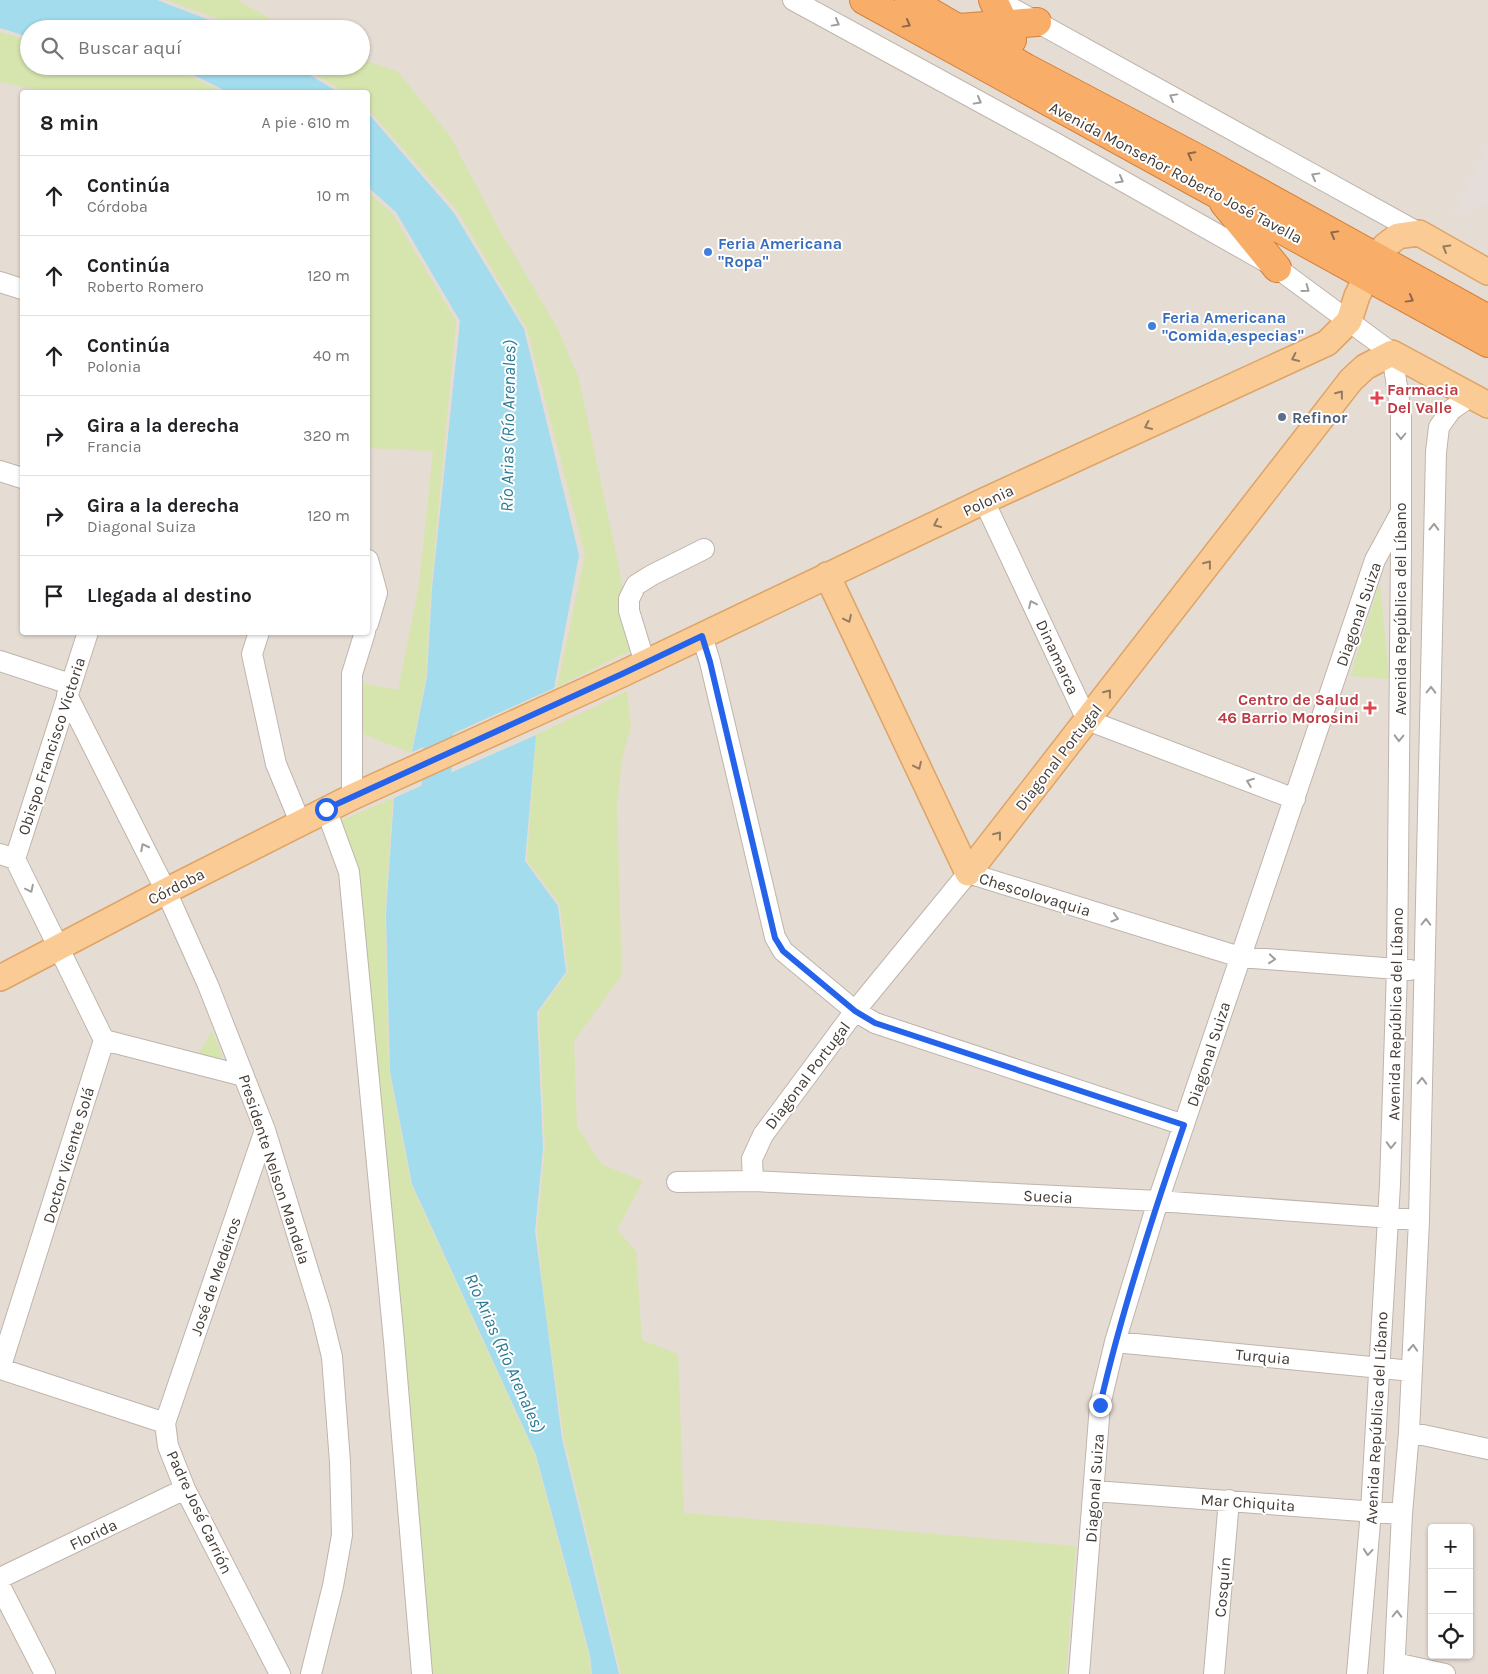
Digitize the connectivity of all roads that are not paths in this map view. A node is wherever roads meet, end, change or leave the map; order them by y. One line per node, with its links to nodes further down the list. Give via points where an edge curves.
1 (793, 0): 12 (street, one-way to 12)
2 (864, 0): 8 (highway, Avenida Monseñor Roberto José Tavella, one-way to 8)
3 (909, 0): 6 (highway, Avenida Monseñor Roberto José Tavella)
4 (998, 8): 5 (highway); 6 (highway); 7 (highway)
5 (1038, 22): 9 (street, one-way to 5)
6 (959, 28): 7 (highway, Avenida Monseñor Roberto José Tavella)
7 (1026, 68): 11 (highway, Avenida Monseñor Roberto José Tavella, one-way to 7, via 1206,163)
8 (1215, 192): 11 (highway, Avenida Monseñor Roberto José Tavella); 12 (highway)
9 (1419, 233): 10 (main road, one-way to 9); 11 (main road, via 1398,236 1385,246)
10 (1485, 266)
11 (1372, 267): 15 (highway, Avenida Monseñor Roberto José Tavella); 16 (main road, via 1356,296); 17 (highway, Avenida Monseñor Roberto José Tavella, one-way to 17)
12 (1277, 268): 16 (street, one-way to 16)
13 (0, 282): 14 (street)
14 (20, 288)
15 (1488, 319)
16 (1349, 321): 18 (street); 22 (main road, Polonia, one-way to 22, via 1327,343 1315,349)
17 (1488, 343)
18 (1392, 352): 19 (main road); 23 (street, Avenida República del Líbano, one-way to 23, via 1401,414); 35 (main road, Diagonal Portugal, one-way to 18, via 1351,380 1365,367)
19 (1480, 400): 46 (street, Avenida República del Líbano, one-way to 19, via 1436,452 1439,427 1450,410)
20 (0, 470): 21 (street)
21 (20, 477)
22 (984, 501): 26 (main road, Polonia, one-way to 26); 35 (street, Dinamarca, one-way to 22)
23 (1401, 512): 37 (street, Diagonal Suiza, via 1375,560); 45 (street, Avenida República del Líbano, one-way to 45)
24 (704, 549): 33 (street, via 636,585 629,599 629,611)
25 (370, 567): 27 (street, via 377,593)
26 (827, 575): 31 (main road, Polonia); 41 (main road, Chescolovaquia, one-way to 41)
27 (370, 617)
28 (87, 635): 34 (street, Obispo Francisco Victoria)
29 (258, 635): 39 (street, via 252,654 276,764)
30 (364, 635): 36 (street, via 352,674)
31 (702, 636): 33 (main road, Polonia); 48 (street, via 775,938 783,951)
32 (0, 662): 34 (street)
33 (645, 663): 36 (main road, Polonia)
34 (69, 690): 40 (street, Obispo Francisco Victoria); 42 (street, Presidente Nelson Mandela, one-way to 34)
35 (1087, 720): 37 (street, one-way to 35); 41 (main road, Diagonal Portugal, one-way to 35)
36 (352, 796): 38 (main road, Córdoba)
37 (1295, 799): 44 (street, Diagonal Suiza)
38 (326, 809): 39 (main road, Córdoba); 76 (street, via 350,872)
39 (300, 822): 42 (main road, Córdoba)
40 (7, 857): 43 (street, one-way to 43)
41 (968, 873): 44 (street, Chescolovaquia, one-way to 44); 48 (street, Diagonal Portugal)
42 (166, 891): 43 (main road, Córdoba); 50 (street, Presidente Nelson Mandela)
43 (58, 947): 47 (main road, Córdoba); 49 (street)
44 (1240, 957): 45 (street, Chescolovaquia, one-way to 45); 51 (street, Diagonal Suiza)
45 (1397, 970): 46 (street, Chescolovaquia); 56 (street, Avenida República del Líbano, one-way to 56)
46 (1424, 971): 57 (street, Avenida República del Líbano, one-way to 46)
47 (0, 978)
48 (855, 1011): 51 (street, via 875,1023); 53 (street, Diagonal Portugal, via 763,1135 752,1159)
49 (104, 1040): 50 (street); 60 (street, Doctor Vicente Solá)
50 (244, 1076): 52 (street, Presidente Nelson Mandela)
51 (1184, 1125): 55 (street, Diagonal Suiza)
52 (265, 1130): 62 (street, José de Medeiros); 75 (street, Presidente Nelson Mandela, via 332,1357 342,1535 334,1586)
53 (753, 1180): 54 (street, Suecia); 55 (street, Suecia)
54 (677, 1182)
55 (1158, 1201): 56 (street, Suecia); 58 (street, Diagonal Suiza)
56 (1387, 1217): 57 (street, Suecia); 59 (street, Avenida República del Líbano)
57 (1419, 1220): 61 (street, Avenida República del Líbano, one-way to 57)
58 (1115, 1342): 59 (street, Turquia); 66 (street, Diagonal Suiza, via 1100,1405)
59 (1379, 1367): 61 (street, Turquia); 68 (street, Avenida República del Líbano)
60 (0, 1369): 62 (street)
61 (1412, 1370): 63 (street, Avenida República del Líbano)
62 (165, 1423): 65 (street, Padre José Carrión, via 168,1446)
63 (1410, 1432): 64 (street); 69 (street, Avenida República del Líbano)
64 (1488, 1449)
65 (185, 1489): 70 (street, Florida); 74 (street, Padre José Carrión)
66 (1094, 1491): 67 (street, Mar Chiquita); 77 (street, Diagonal Suiza)
67 (1229, 1500): 68 (street, Mar Chiquita); 78 (street, Cosquín)
68 (1371, 1511): 69 (street, Mar Chiquita); 79 (street, Avenida República del Líbano, one-way to 79)
69 (1402, 1514): 72 (street, Avenida República del Líbano, one-way to 69)
70 (0, 1578)
71 (0, 1586): 73 (street)
72 (1395, 1668): 80 (street)
73 (45, 1674)
74 (280, 1674)
75 (311, 1674)
76 (422, 1674)
77 (1079, 1674)
78 (1214, 1674)
79 (1357, 1674)
80 (1445, 1674)

